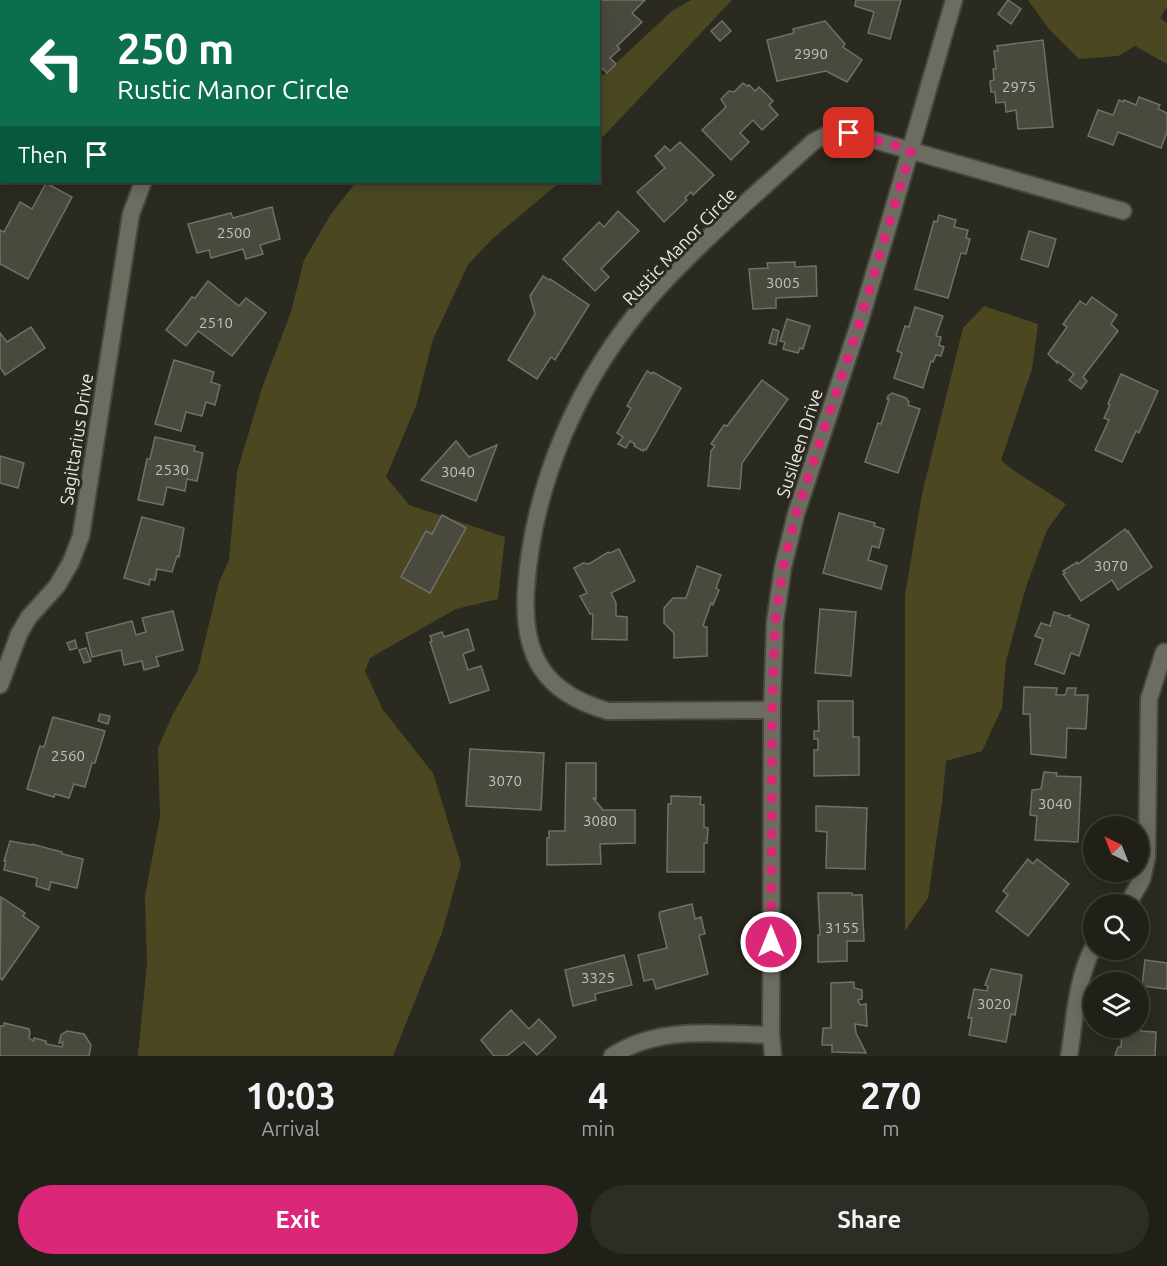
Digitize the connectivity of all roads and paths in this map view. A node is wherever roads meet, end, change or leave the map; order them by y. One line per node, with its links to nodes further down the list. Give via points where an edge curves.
1 (954, 0): 2 (street, Susileen Drive)
2 (911, 150): 4 (street, Rustic Manor Circle); 7 (street, Susileen Drive, via 785,557 775,622); 7 (street, Rustic Manor Circle, via 849,133 828,134 813,142 690,257 652,296 590,382 556,454 534,523 525,613 527,638 540,666 566,694 585,705 608,711)
3 (143, 183): 6 (street, Sagittarius Drive, via 131,214 81,536 57,586 18,634)
4 (1123, 211)
5 (1164, 652): 8 (street, via 1149,699 1147,857)
6 (0, 685)
7 (772, 710): 10 (street, Susileen Drive)
8 (1134, 894)
9 (1086, 960): 13 (street)
10 (771, 1035): 11 (street, via 677,1034 650,1038); 12 (street, Susileen Drive)
11 (612, 1056)
12 (773, 1056)
13 (1069, 1056)

